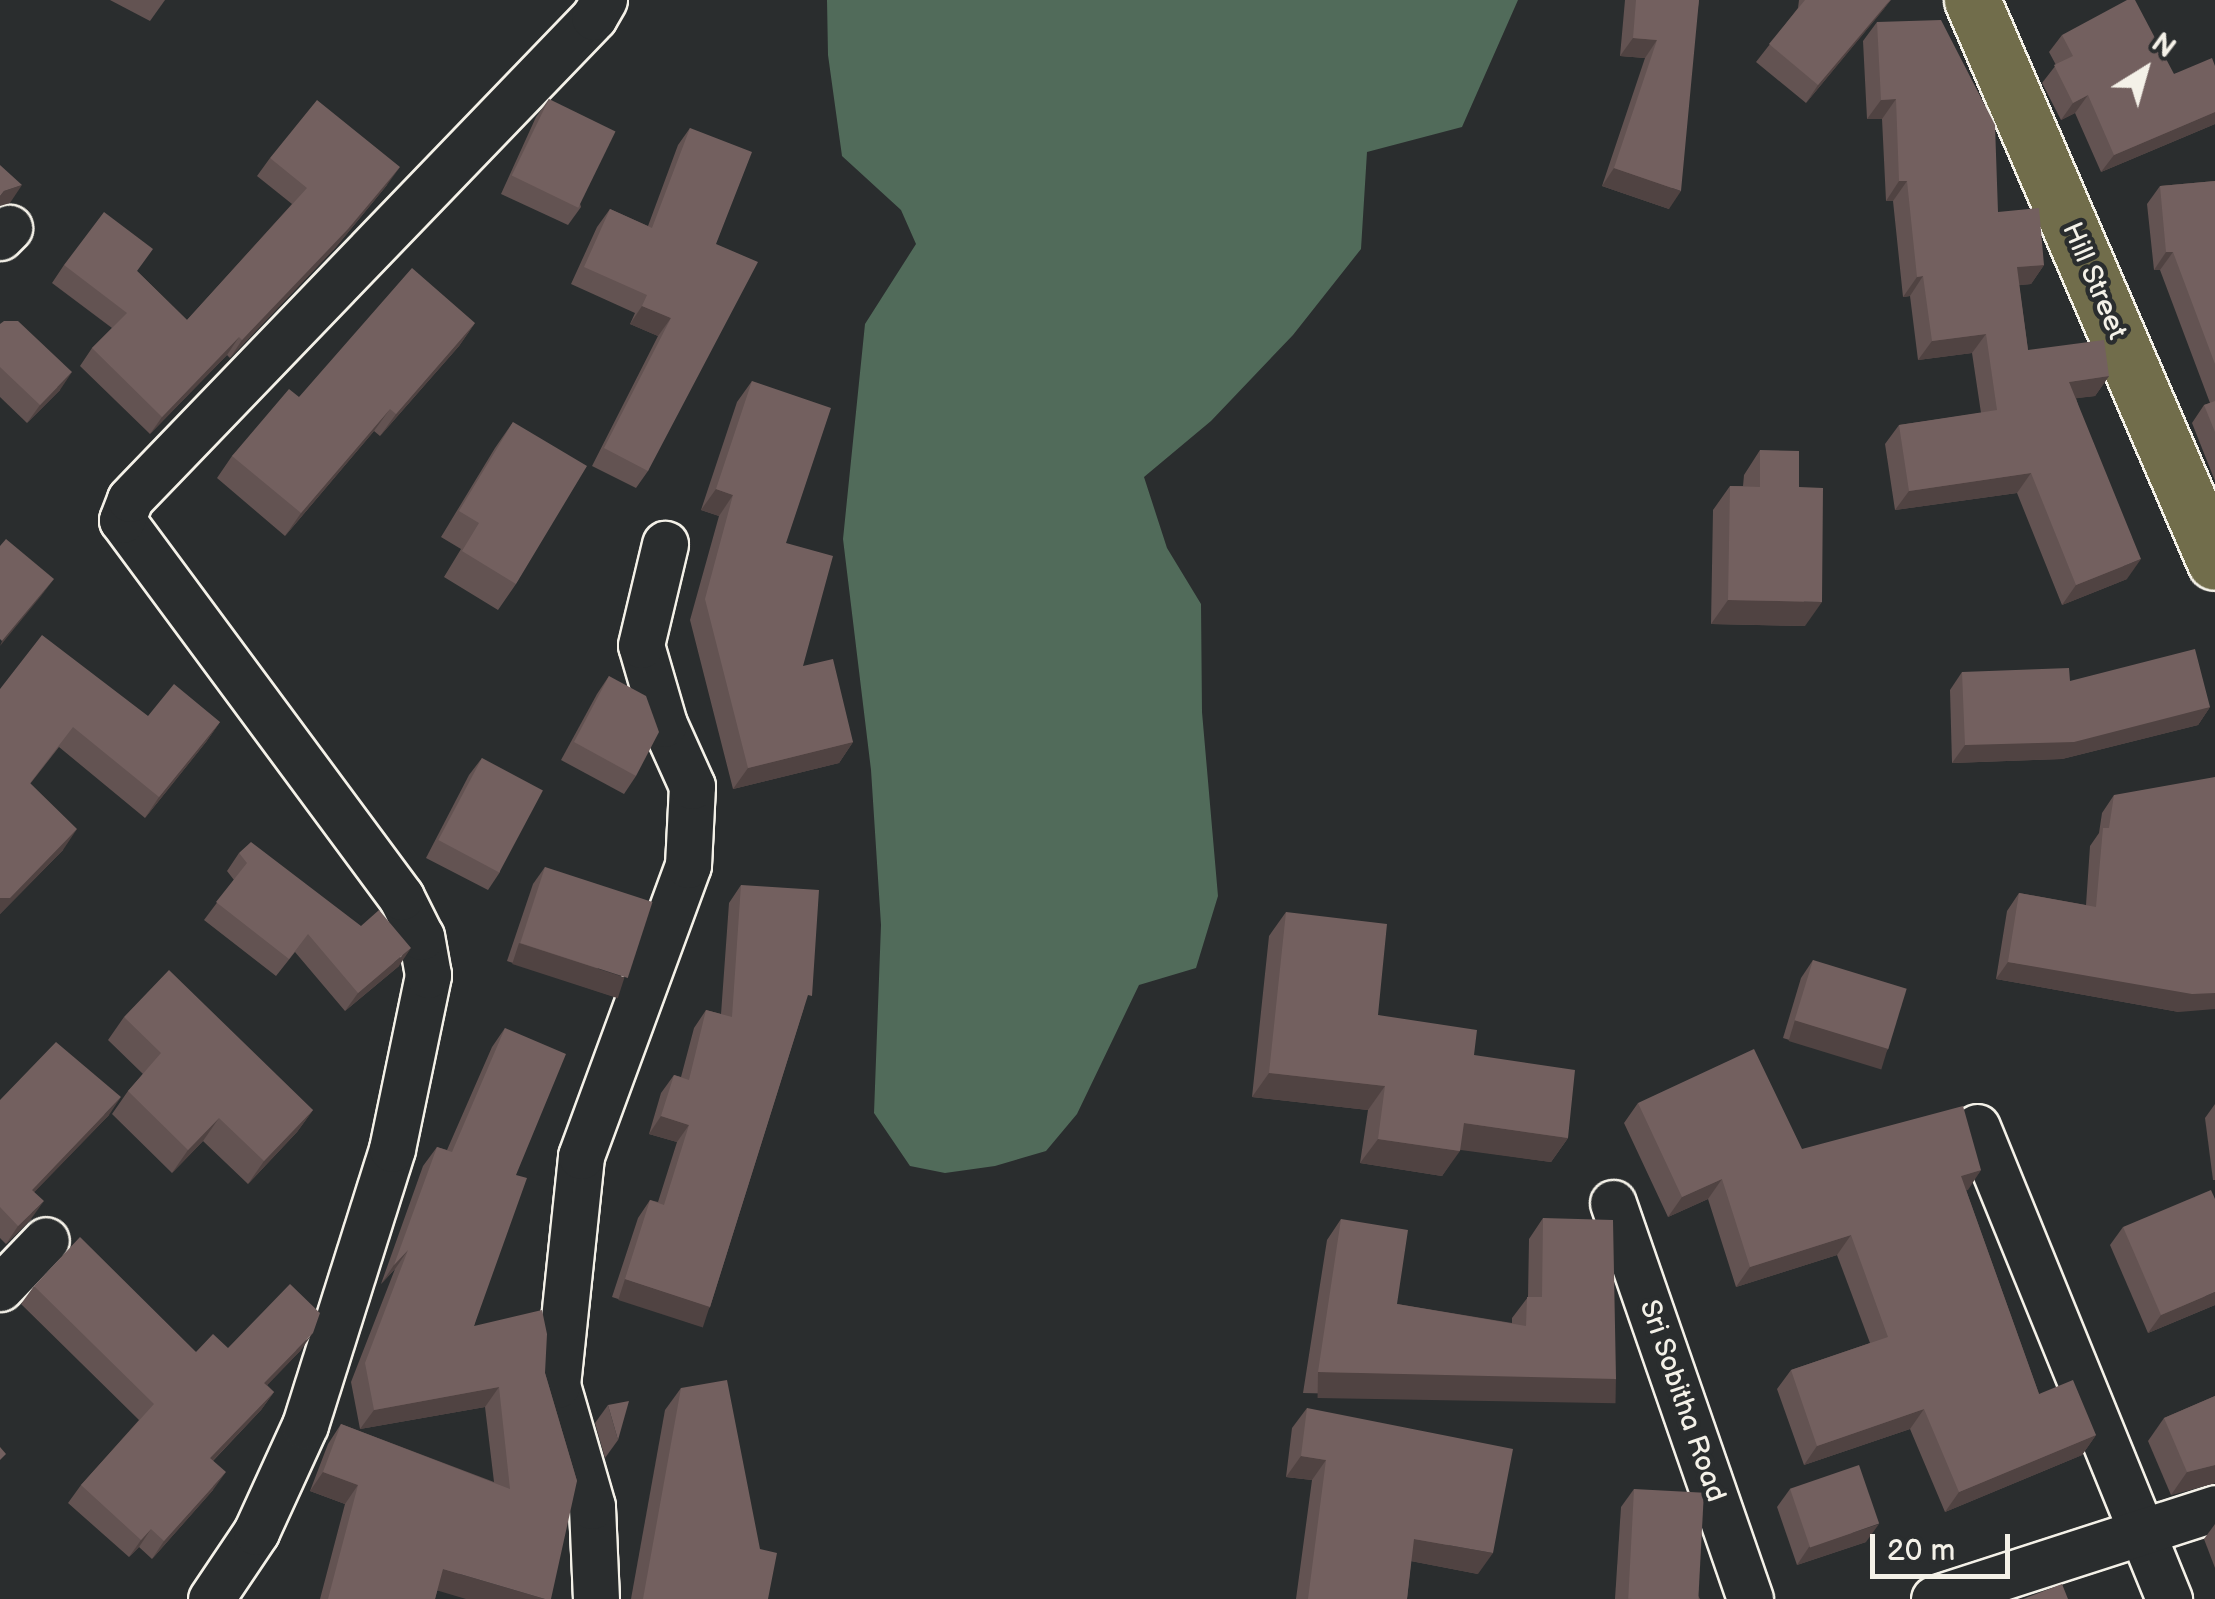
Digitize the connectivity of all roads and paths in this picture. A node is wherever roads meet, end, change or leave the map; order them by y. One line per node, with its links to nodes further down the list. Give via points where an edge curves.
1 (604, 0): 11 (street, via 130,498 122,520 401,897 421,937 428,975 392,1150 305,1424 256,1532)
2 (1972, 0): 4 (main road, Hill Street)
3 (665, 544): 12 (street, via 642,645 664,724 692,786 688,866 581,1156 557,1385 592,1506)
4 (2215, 562)
5 (1977, 1127): 10 (street)
6 (1613, 1203): 13 (street, Sri Sobitha Road)
7 (46, 1240): 8 (street)
8 (0, 1288)
9 (2215, 1508): 10 (street)
10 (2144, 1534): 14 (street); 15 (street)
11 (211, 1599)
12 (596, 1599)
13 (1750, 1599)
14 (1934, 1599)
15 (2169, 1599)

